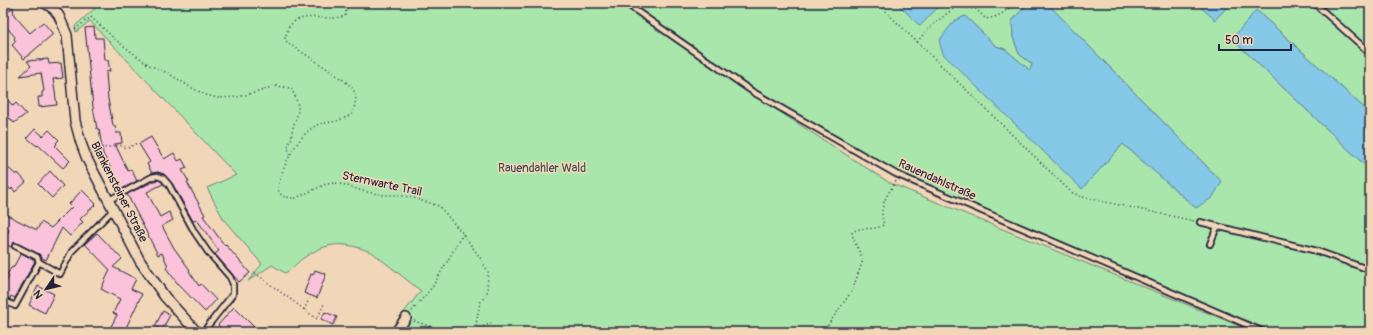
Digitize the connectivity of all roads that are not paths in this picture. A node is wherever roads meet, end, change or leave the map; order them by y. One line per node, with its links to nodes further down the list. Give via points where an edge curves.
1 (45, 3): 5 (street, Blankensteiner Straße, via 59,16 67,34 77,131 84,152)
2 (625, 3): 18 (lane, Rauendahlstraße, via 753,92 900,176)
3 (1314, 3): 4 (lane)
4 (1370, 53)
5 (109, 200): 6 (street, Blankensteiner Straße); 16 (lane, via 152,177 163,178 169,185 195,233 233,284 233,294)
6 (113, 210): 11 (lane, via 72,251 60,274); 15 (street, Blankensteiner Straße, via 140,261 158,287)
7 (1200, 222): 8 (lane)
8 (1217, 227): 9 (lane); 12 (lane, via 1317,251)
9 (1210, 244)
10 (15, 246): 11 (lane, via 37,257)
11 (39, 262): 13 (lane, via 15,306)
12 (1370, 270)
13 (3, 300)
14 (406, 318): 17 (street)
15 (197, 332)
16 (203, 332)
17 (396, 332)
18 (1264, 332)

